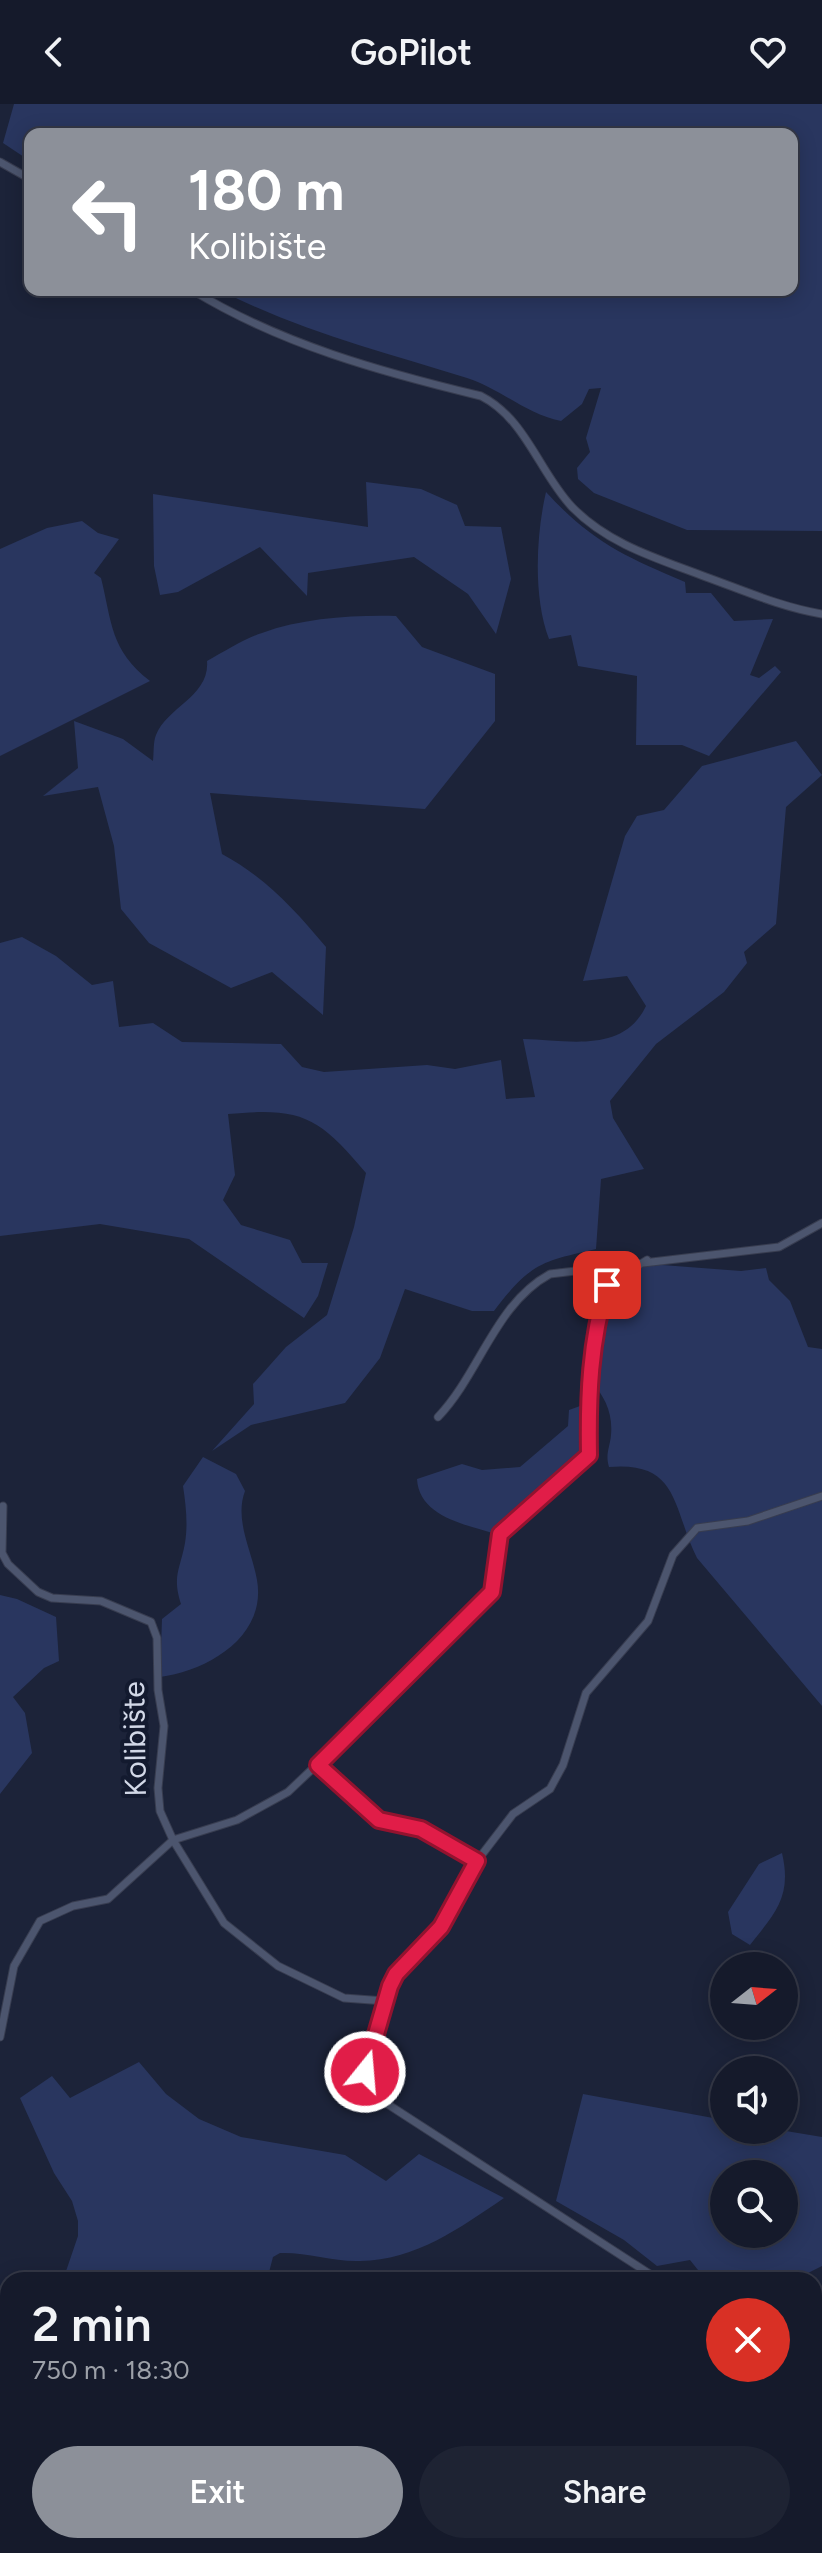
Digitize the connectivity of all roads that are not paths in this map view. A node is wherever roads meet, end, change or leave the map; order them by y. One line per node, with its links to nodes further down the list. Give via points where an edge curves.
1 (0, 162): 2 (street)
2 (24, 176)
3 (203, 296): 4 (street, via 260,326 363,366 481,396 516,425 549,480 597,529 654,560 790,609)
4 (822, 614)
5 (822, 1223): 6 (street, via 779,1247)
6 (647, 1260): 7 (street, via 550,1274 533,1284); 10 (street, via 607,1285 588,1385 589,1455 500,1534 492,1592)
7 (438, 1417)
8 (822, 1496): 12 (street, via 691,1533 673,1555 648,1621 586,1693 550,1789 513,1814)
9 (3, 1506): 11 (street, Kolibište, via 2,1553 38,1592 101,1601 151,1622 164,1726 160,1811)
10 (318, 1765): 11 (street, via 260,1810); 12 (street, via 379,1820 421,1829)
11 (173, 1840): 13 (street, Kolibište, via 224,1923 278,1966 344,1998); 14 (street, via 108,1899 73,1906 40,1921 14,1966)
12 (477, 1861): 13 (street, via 441,1927 396,1974)
13 (385, 2001): 15 (street, via 365,2072 375,2096)
14 (0, 2037)
15 (647, 2272)

